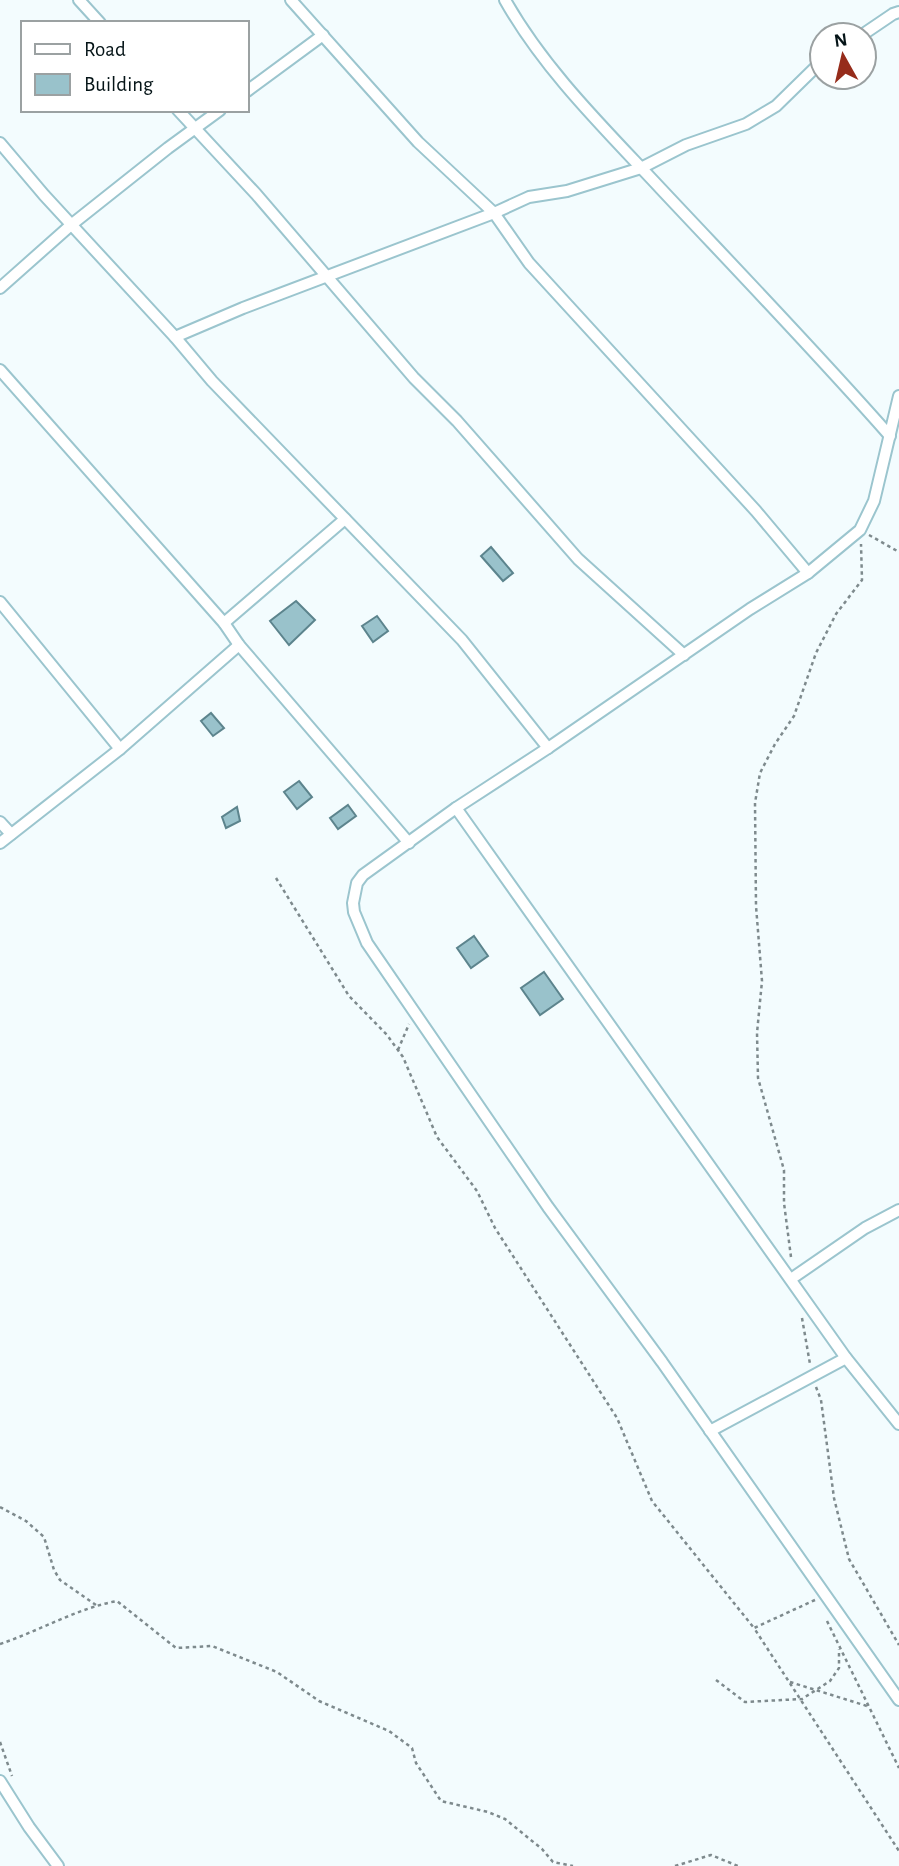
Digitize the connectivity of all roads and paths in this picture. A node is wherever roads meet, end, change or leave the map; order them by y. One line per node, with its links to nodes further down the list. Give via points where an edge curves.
1 (79, 0): 5 (street)
2 (291, 0): 7 (street)
3 (505, 0): 14 (street, via 532,44)
4 (899, 12): 6 (street)
5 (98, 21)
6 (878, 24)
7 (323, 35): 9 (street); 15 (street, via 418,142)
8 (808, 75): 14 (street, via 776,106 746,124)
9 (248, 90)
10 (180, 112): 12 (street)
11 (217, 112): 12 (street)
12 (194, 129): 16 (street); 17 (street)
13 (0, 143): 16 (street)
14 (641, 167): 15 (street, via 567,191 529,197); 24 (street)
15 (494, 213): 17 (street); 28 (street, via 529,263)
16 (71, 225): 18 (street); 19 (street)
17 (328, 276): 19 (street); 32 (street, via 578,559)
18 (0, 288)
19 (175, 337): 25 (street)
20 (0, 370): 21 (street)
21 (10, 383): 22 (street); 30 (street)
22 (0, 390)
23 (899, 396): 24 (street)
24 (890, 436): 26 (street, via 874,501)
25 (345, 519): 30 (street); 33 (street, via 462,640)
26 (860, 530): 27 (path); 28 (street); 41 (path, via 862,580 836,614 816,653 794,716 760,773 755,866)
27 (899, 552)
28 (808, 573): 32 (street)
29 (0, 602): 34 (street)
30 (224, 623): 31 (street)
31 (239, 645): 34 (street); 38 (street)
32 (684, 655): 33 (street)
33 (548, 748): 35 (street)
34 (120, 749): 37 (street)
35 (456, 808): 38 (street); 45 (street)
36 (0, 822): 37 (street)
37 (11, 834): 39 (street)
38 (409, 843): 42 (street, via 363,875 353,903 367,943)
39 (0, 844)
40 (276, 878): 43 (path, via 349,996)
41 (762, 981)
42 (414, 1012): 43 (path); 48 (street)
43 (398, 1050): 53 (path, via 437,1137 477,1191 495,1228 617,1418 652,1501)
44 (899, 1210): 45 (street)
45 (791, 1279): 46 (street)
46 (846, 1359): 47 (street); 48 (street)
47 (899, 1424)
48 (710, 1431): 50 (street)
49 (0, 1507): 51 (path, via 44,1537 60,1580)
50 (812, 1575): 53 (path, via 817,1599); 60 (street)
51 (96, 1605): 54 (path); 66 (path, via 117,1601 176,1648 212,1646 277,1672 319,1701 389,1731 412,1748 416,1763 441,1801 505,1819 554,1862)
52 (822, 1611): 55 (path)
53 (754, 1628): 57 (path)
54 (0, 1644)
55 (839, 1646): 58 (path, via 839,1668); 61 (path)
56 (716, 1680): 59 (path, via 745,1702)
57 (790, 1682): 58 (path); 59 (path)
58 (817, 1690): 59 (path); 61 (path)
59 (802, 1699): 64 (path)
60 (899, 1700)
61 (867, 1706): 62 (path)
62 (899, 1768)
63 (0, 1781): 65 (street)
64 (899, 1851)
65 (58, 1866)
66 (573, 1866)
67 (675, 1866): 68 (path, via 711,1855)
68 (738, 1866)

